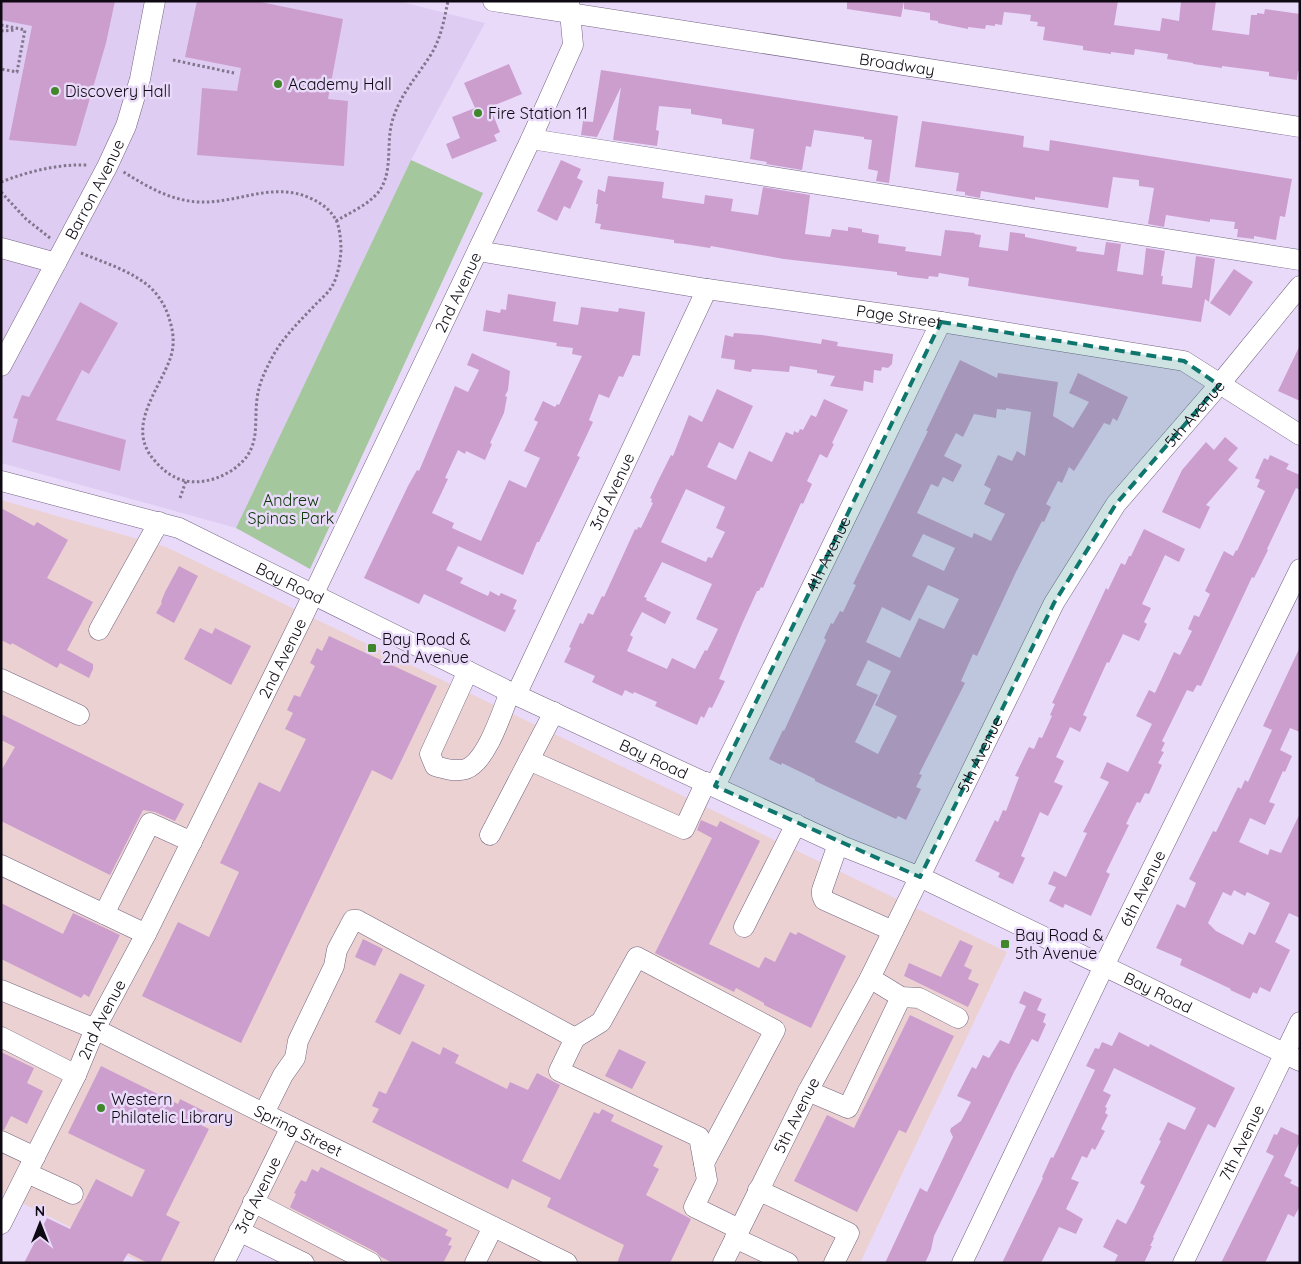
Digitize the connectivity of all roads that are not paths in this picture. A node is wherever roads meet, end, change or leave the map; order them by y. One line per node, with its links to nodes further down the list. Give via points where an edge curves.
1 (155, 1): 9 (street, Barron Avenue, via 140,79 126,126)
2 (493, 1): 3 (street, Broadway)
3 (569, 8): 4 (street, Broadway); 5 (street, 2nd Avenue, via 573,45)
4 (1300, 127)
5 (531, 139): 7 (street, 2nd Avenue); 8 (street)
6 (1, 248): 9 (street)
7 (478, 251): 11 (street, Page Street); 19 (street, 2nd Avenue)
8 (1300, 260)
9 (56, 263): 13 (street, Barron Avenue)
10 (1300, 286): 14 (street, 5th Avenue)
11 (707, 289): 12 (street, Page Street); 23 (street, 3rd Avenue)
12 (941, 322): 14 (street, Page Street, via 1184,361); 27 (street, 4th Avenue)
13 (1, 366)
14 (1219, 385): 15 (street, Page Street); 33 (street, 5th Avenue, via 1116,504 1054,603)
15 (1300, 435)
16 (1, 481): 17 (street, Bay Road)
17 (159, 522): 19 (street, Bay Road, via 179,528); 20 (street)
18 (1300, 569): 38 (street, 6th Avenue)
19 (313, 596): 21 (street, Bay Road); 30 (street, 2nd Avenue)
20 (99, 630)
21 (468, 671): 23 (street, Bay Road); 23 (street, 3rd Avenue, via 430,754 435,766 448,770 465,769 475,764)
22 (1, 679): 25 (street)
23 (513, 693): 24 (street, Bay Road)
24 (554, 712): 26 (street); 27 (street, Bay Road)
25 (79, 715)
26 (529, 760): 27 (street, 4th Avenue, via 684,829); 29 (street)
27 (710, 784): 28 (street, Bay Road)
28 (796, 824): 31 (street, Bay Road); 35 (street)
29 (490, 834)
30 (192, 842): 34 (street, via 150,823); 37 (street, 2nd Avenue)
31 (838, 844): 33 (street, Bay Road); 36 (street, via 822,890 824,900)
32 (1, 865): 34 (street)
33 (920, 877): 36 (street, 5th Avenue); 38 (street, Bay Road)
34 (104, 914): 37 (street)
35 (744, 927)
36 (893, 932): 39 (street, 5th Avenue)
37 (146, 934): 44 (street, 2nd Avenue)
38 (1104, 966): 47 (street, Bay Road); 71 (street, 6th Avenue)
39 (870, 978): 41 (street); 49 (street, 5th Avenue)
40 (1, 990): 44 (street, Spring Street)
41 (901, 997): 42 (street, via 919,998); 49 (street, via 848,1108)
42 (958, 1018)
43 (1300, 1022): 47 (street, 7th Avenue)
44 (95, 1029): 48 (street, 2nd Avenue); 50 (street, Spring Street)
45 (1, 1037): 48 (street)
46 (574, 1038): 50 (street, via 353,920 298,1041 295,1058); 53 (street, via 559,1071 699,1137); 53 (street, via 600,1022 637,957 775,1030)
47 (1292, 1057): 72 (street, 7th Avenue)
48 (76, 1075): 54 (street, 2nd Avenue)
49 (808, 1090): 55 (street, 5th Avenue)
50 (264, 1113): 51 (street, Spring Street)
51 (290, 1127): 58 (street, 3rd Avenue); 60 (street, Spring Street)
52 (1, 1141): 54 (street)
53 (704, 1163): 62 (street, via 707,1180 694,1207)
54 (31, 1165): 56 (street); 57 (street, 2nd Avenue)
55 (758, 1190): 62 (street, 5th Avenue); 70 (street, via 849,1233)
56 (73, 1194)
57 (7, 1197): 59 (street, 2nd Avenue)
58 (253, 1202): 61 (street, 3rd Avenue); 65 (street)
59 (1, 1224)
60 (493, 1227): 66 (street); 67 (street, Spring Street)
61 (239, 1231): 63 (street, 3rd Avenue); 64 (street)
62 (737, 1233): 68 (street, 5th Avenue); 69 (street)
63 (224, 1263)
64 (304, 1263)
65 (371, 1263)
66 (475, 1263)
67 (567, 1263)
68 (723, 1263)
69 (788, 1263)
70 (834, 1263)
71 (962, 1263)
72 (1183, 1263)

